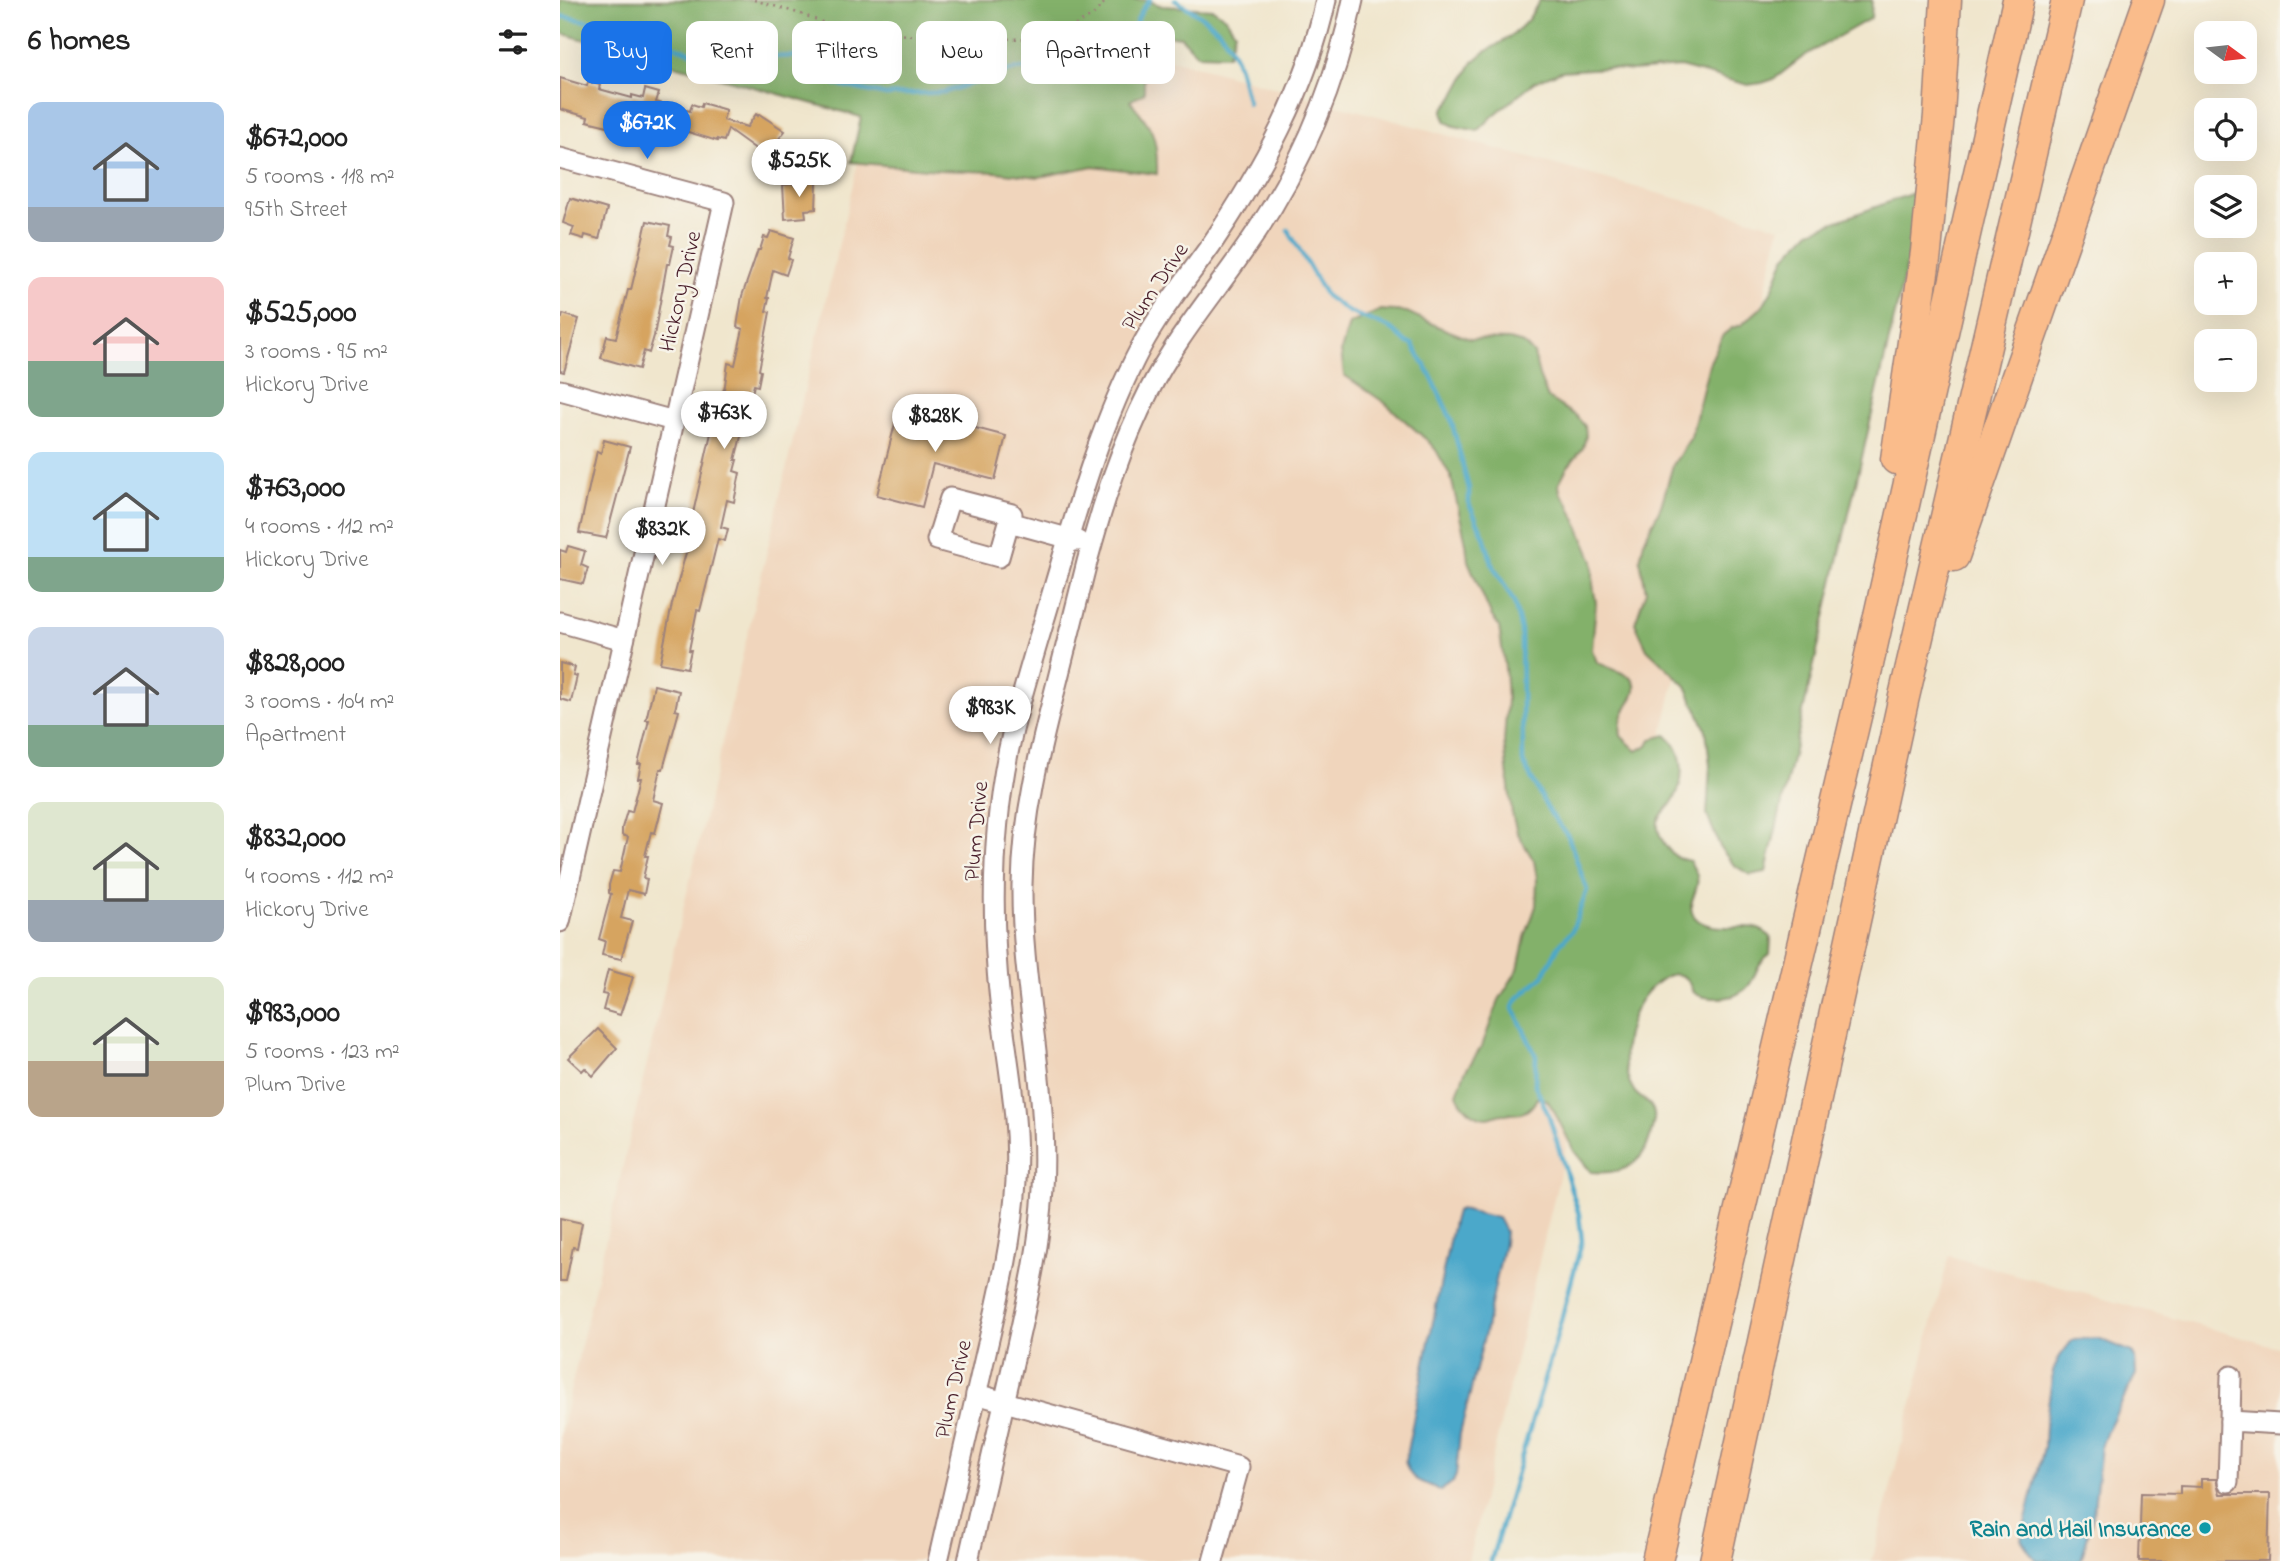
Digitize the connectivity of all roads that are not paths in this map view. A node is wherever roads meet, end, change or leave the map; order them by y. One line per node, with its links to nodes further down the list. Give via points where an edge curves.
1 (1326, 0): 7 (street, Plum Drive, via 1316,46)
2 (1353, 0): 8 (street, via 1345,40)
3 (1946, 0): 17 (highway, via 1926,251)
4 (2018, 0): 17 (highway)
5 (2067, 0): 18 (highway)
6 (2150, 0): 18 (highway)
7 (1292, 103): 8 (street); 13 (street, Plum Drive, via 1253,178 1143,345 1087,474)
8 (1318, 115): 14 (street, via 1274,204 1149,390 1113,475)
9 (560, 158): 11 (street, Hickory Drive, via 724,202)
10 (560, 390): 11 (street)
11 (674, 421): 16 (street, Hickory Drive)
12 (1009, 522): 13 (street)
13 (1068, 539): 14 (street); 21 (street, Plum Drive, via 1013,730 999,812 993,921)
14 (1092, 545): 20 (street, via 1028,812 1022,923)
15 (560, 622): 16 (street)
16 (624, 639): 19 (street, Hickory Drive)
17 (1862, 691): 23 (highway)
18 (1903, 701): 34 (highway)
19 (560, 922)
20 (1032, 1010): 21 (street); 25 (street, via 1042,1096 1043,1192 1030,1287)
21 (1002, 1013): 24 (street, Plum Drive, via 1012,1084 1017,1180 1002,1281)
22 (2231, 1376): 26 (street)
23 (1698, 1382): 32 (highway); 33 (highway)
24 (976, 1394): 25 (street); 29 (street, Plum Drive)
25 (1004, 1403): 30 (street); 31 (street, via 1239,1467)
26 (2230, 1421): 27 (street); 28 (street)
27 (2280, 1424)
28 (2228, 1482)
29 (938, 1561)
30 (968, 1561)
31 (1213, 1561)
32 (1640, 1561)
33 (1657, 1561)
34 (1716, 1561)

